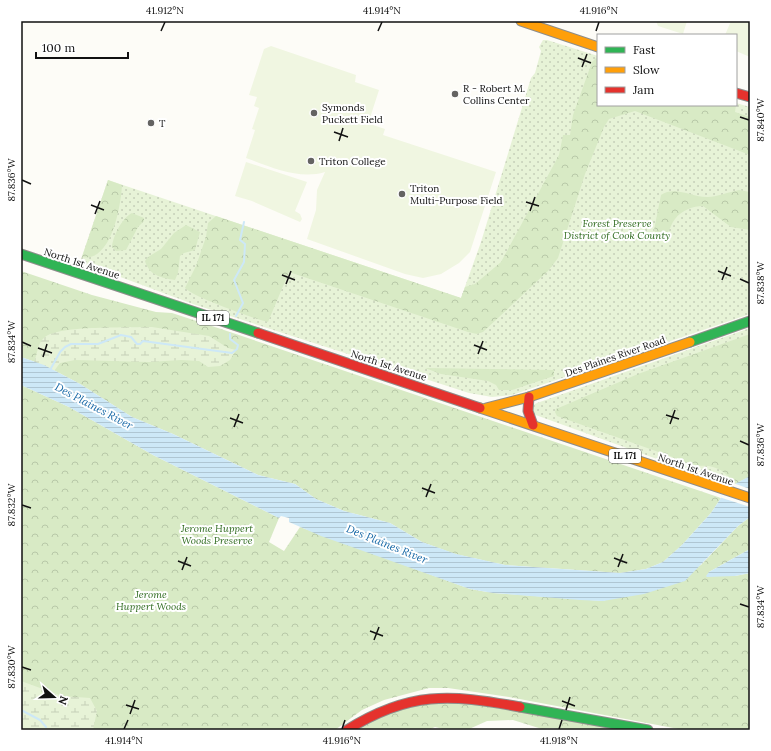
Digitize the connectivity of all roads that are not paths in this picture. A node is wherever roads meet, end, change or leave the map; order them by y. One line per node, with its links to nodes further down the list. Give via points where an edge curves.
1 (521, 21): 2 (main road)
2 (597, 47)
3 (737, 93): 4 (main road)
4 (750, 98)
5 (21, 254): 8 (main road, North 1st Avenue / IL 171)
6 (750, 320): 7 (main road, Des Plaines River Road)
7 (529, 397): 8 (main road, Des Plaines River Road); 9 (main road, via 528,414)
8 (486, 408): 9 (main road, North 1st Avenue / IL 171)
9 (533, 425): 10 (main road, North 1st Avenue / IL 171)
10 (750, 498)
11 (346, 730): 12 (main road, via 379,711 414,700 445,697 476,700)
12 (648, 730)

